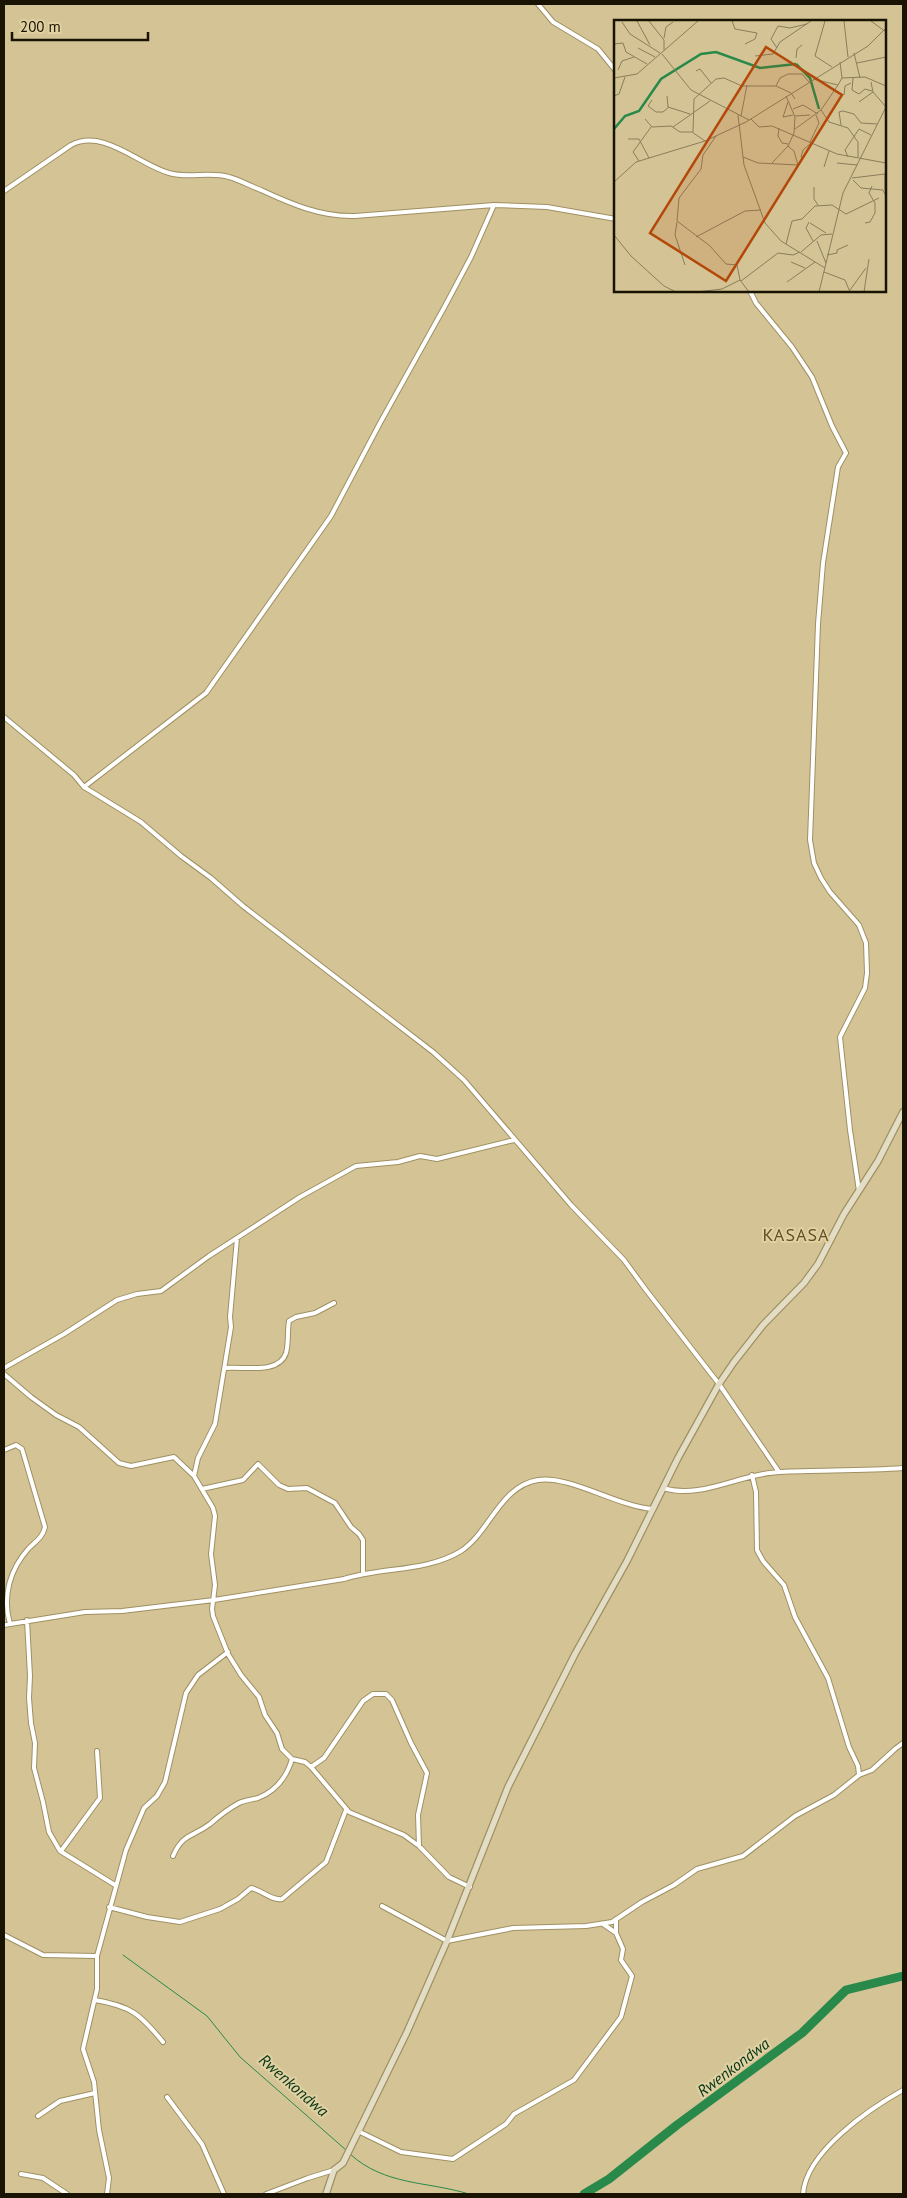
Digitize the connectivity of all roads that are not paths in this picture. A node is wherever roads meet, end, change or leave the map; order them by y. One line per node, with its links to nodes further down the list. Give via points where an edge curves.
1 (538, 4): 2 (street, via 553,22 598,49)
2 (614, 69)
3 (4, 191): 4 (street, via 71,145 92,139 170,174 225,176 289,203 328,214 355,216)
4 (494, 205): 5 (street, via 547,207); 8 (street, via 445,306 331,516 206,692)
5 (614, 219)
6 (750, 292): 11 (street, via 812,377 846,453 838,467 824,563 810,840 814,863 821,878 858,925 866,943 865,988 840,1037)
7 (4, 717): 8 (street, via 74,774)
8 (84, 786): 10 (street, via 140,822 433,1052 491,1109)
9 (903, 1112): 11 (street)
10 (514, 1140): 12 (street, via 438,1159 420,1156 398,1162 356,1166); 17 (street, via 624,1260)
11 (859, 1191): 17 (street, via 818,1264 763,1326)
12 (237, 1238): 14 (street, via 161,1291 117,1300); 15 (street)
13 (334, 1303): 15 (street, via 315,1314 289,1321 286,1354 279,1363 267,1367)
14 (4, 1368)
15 (225, 1368): 22 (street, via 215,1424 198,1458)
16 (4, 1374): 22 (street, via 56,1415 79,1427 119,1464 131,1466 174,1457)
17 (719, 1384): 20 (street); 23 (street)
18 (4, 1450): 29 (street, via 16,1445 22,1449 45,1527 11,1579 5,1600)
19 (903, 1468): 20 (street)
20 (779, 1472): 21 (street)
21 (752, 1475): 23 (street, via 692,1491 675,1492); 36 (street, via 756,1492 757,1550 784,1585 795,1617 828,1678)
22 (194, 1476): 24 (street)
23 (663, 1488): 25 (street)
24 (202, 1489): 26 (street, via 243,1480 258,1464 288,1489 307,1488 330,1499 363,1540); 27 (street, via 216,1516 211,1554)
25 (652, 1509): 26 (street, via 623,1504 562,1482 539,1480 512,1493 467,1547 452,1556); 42 (street, via 508,1787)
26 (362, 1573): 27 (street, via 344,1579)
27 (214, 1600): 28 (street); 31 (street, via 212,1612)
28 (27, 1620): 29 (street); 39 (street, via 28,1693 35,1743 35,1772 49,1832)
29 (10, 1624): 30 (street)
30 (4, 1625)
31 (228, 1652): 34 (street, via 241,1675 260,1697 280,1745); 41 (street, via 189,1686 165,1782 157,1796 144,1808)
32 (903, 1743): 36 (street, via 872,1770)
33 (97, 1751): 39 (street, via 100,1798)
34 (292, 1758): 35 (street); 40 (street, via 286,1775 274,1787 258,1798 239,1803 185,1837)
35 (311, 1767): 37 (street); 38 (street, via 324,1758 363,1701 373,1694 386,1694 392,1700 427,1773 418,1815)
36 (859, 1775): 45 (street, via 834,1795 788,1820 743,1856 697,1869)
37 (346, 1810): 38 (street, via 398,1832); 44 (street, via 326,1862 282,1899 275,1900 252,1888 220,1909 180,1922)
38 (419, 1846): 42 (street, via 449,1877)
39 (61, 1851): 41 (street)
40 (173, 1856)
41 (115, 1885): 44 (street)
42 (470, 1887): 49 (street)
43 (382, 1906): 49 (street)
44 (109, 1907): 50 (street)
45 (616, 1919): 46 (street); 47 (street)
46 (603, 1924): 47 (street); 49 (street, via 513,1928)
47 (616, 1933): 57 (street, via 623,1949 621,1960 632,1978 625,2009 574,2080 514,2114 506,2124 453,2159 397,2151)
48 (4, 1935): 50 (street, via 43,1955)
49 (447, 1941): 57 (street)
50 (97, 1956): 51 (street)
51 (95, 2000): 52 (street, via 127,2008 147,2023); 54 (street, via 83,2049)
52 (163, 2042)
53 (903, 2090): 65 (street, via 837,2139 812,2167)
54 (95, 2093): 56 (street, via 60,2102); 61 (street, via 109,2178)
55 (167, 2096): 62 (street, via 202,2144)
56 (38, 2116)
57 (358, 2131): 58 (street, via 343,2163)
58 (334, 2170): 63 (street); 64 (street)
59 (21, 2174): 60 (street, via 43,2178)
60 (67, 2194)
61 (107, 2194)
62 (224, 2194)
63 (266, 2194)
64 (326, 2194)
65 (803, 2194)

